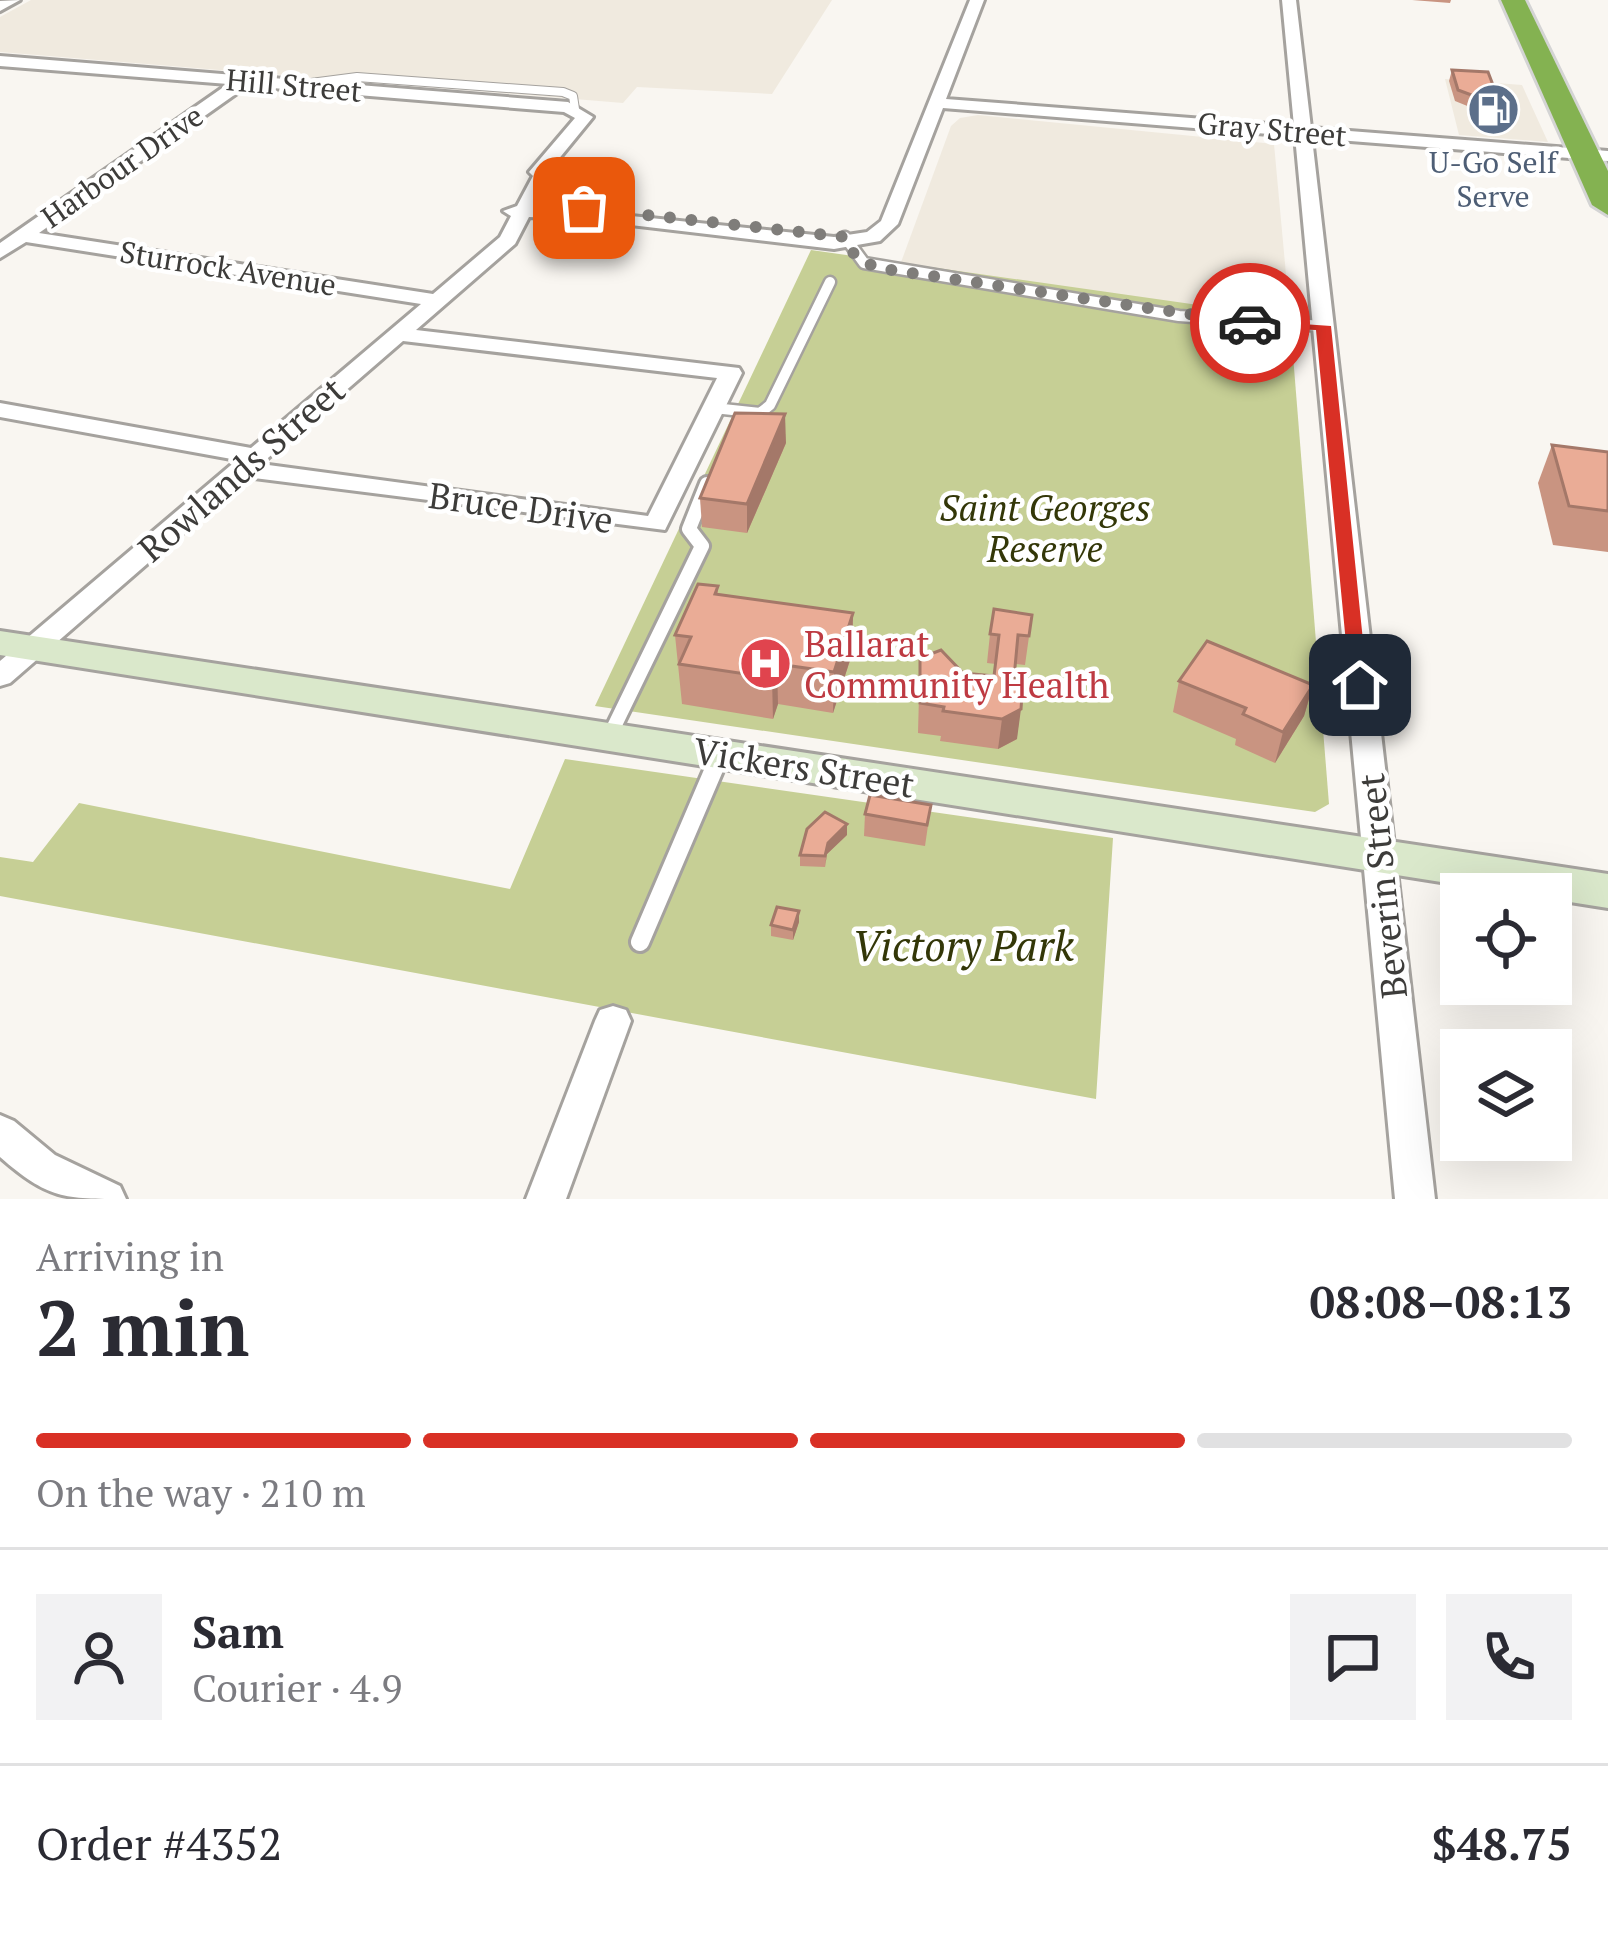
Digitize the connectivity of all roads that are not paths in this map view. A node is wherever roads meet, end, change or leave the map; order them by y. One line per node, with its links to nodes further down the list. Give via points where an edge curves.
1 (13, 0): 6 (street)
2 (977, 0): 10 (street)
3 (1288, 0): 12 (street, Beverin Street)
4 (1513, 0): 13 (highway)
5 (1540, 0): 9 (highway)
6 (0, 7)
7 (0, 61): 8 (street, Hill Street)
8 (243, 81): 11 (street, Hill Street); 16 (street, Harbour Drive)
9 (1590, 97)
10 (936, 103): 12 (street, Gray Street); 17 (street, via 894,209 873,234)
11 (585, 114): 14 (street, Rowlands Street)
12 (1301, 131): 13 (street, Gray Street); 21 (street, Beverin Street)
13 (1597, 158): 15 (highway)
14 (527, 199): 17 (street); 20 (street, Rowlands Street, via 481,261)
15 (1608, 205)
16 (22, 236): 18 (street, Harbour Drive); 20 (street, Sturrock Avenue)
17 (847, 240): 21 (lane, via 864,263 919,276 1208,320)
18 (0, 252)
19 (830, 282): 25 (lane, via 770,405)
20 (435, 300): 22 (street, Rowlands Street)
21 (1323, 326): 33 (street, Beverin Street)
22 (397, 334): 23 (street, via 731,373); 27 (street, Rowlands Street)
23 (714, 408): 25 (lane); 27 (street, Bruce Drive, via 656,525)
24 (0, 410): 27 (street)
25 (750, 412): 26 (lane)
26 (740, 427)
27 (249, 463): 29 (street, Rowlands Street)
28 (712, 473): 31 (lane, via 689,529 702,546)
29 (16, 646): 30 (street, Rowlands Street); 31 (street, Vickers Street)
30 (0, 676)
31 (609, 737): 32 (street, Vickers Street)
32 (720, 754): 33 (street, Vickers Street); 35 (lane)
33 (1378, 856): 34 (street, Vickers Street); 40 (street, Beverin Street)
34 (1608, 891)
35 (640, 942)
36 (613, 1021): 39 (street)
37 (0, 1133): 38 (street, via 41,1168)
38 (106, 1199)
39 (547, 1199)
40 (1415, 1199)

